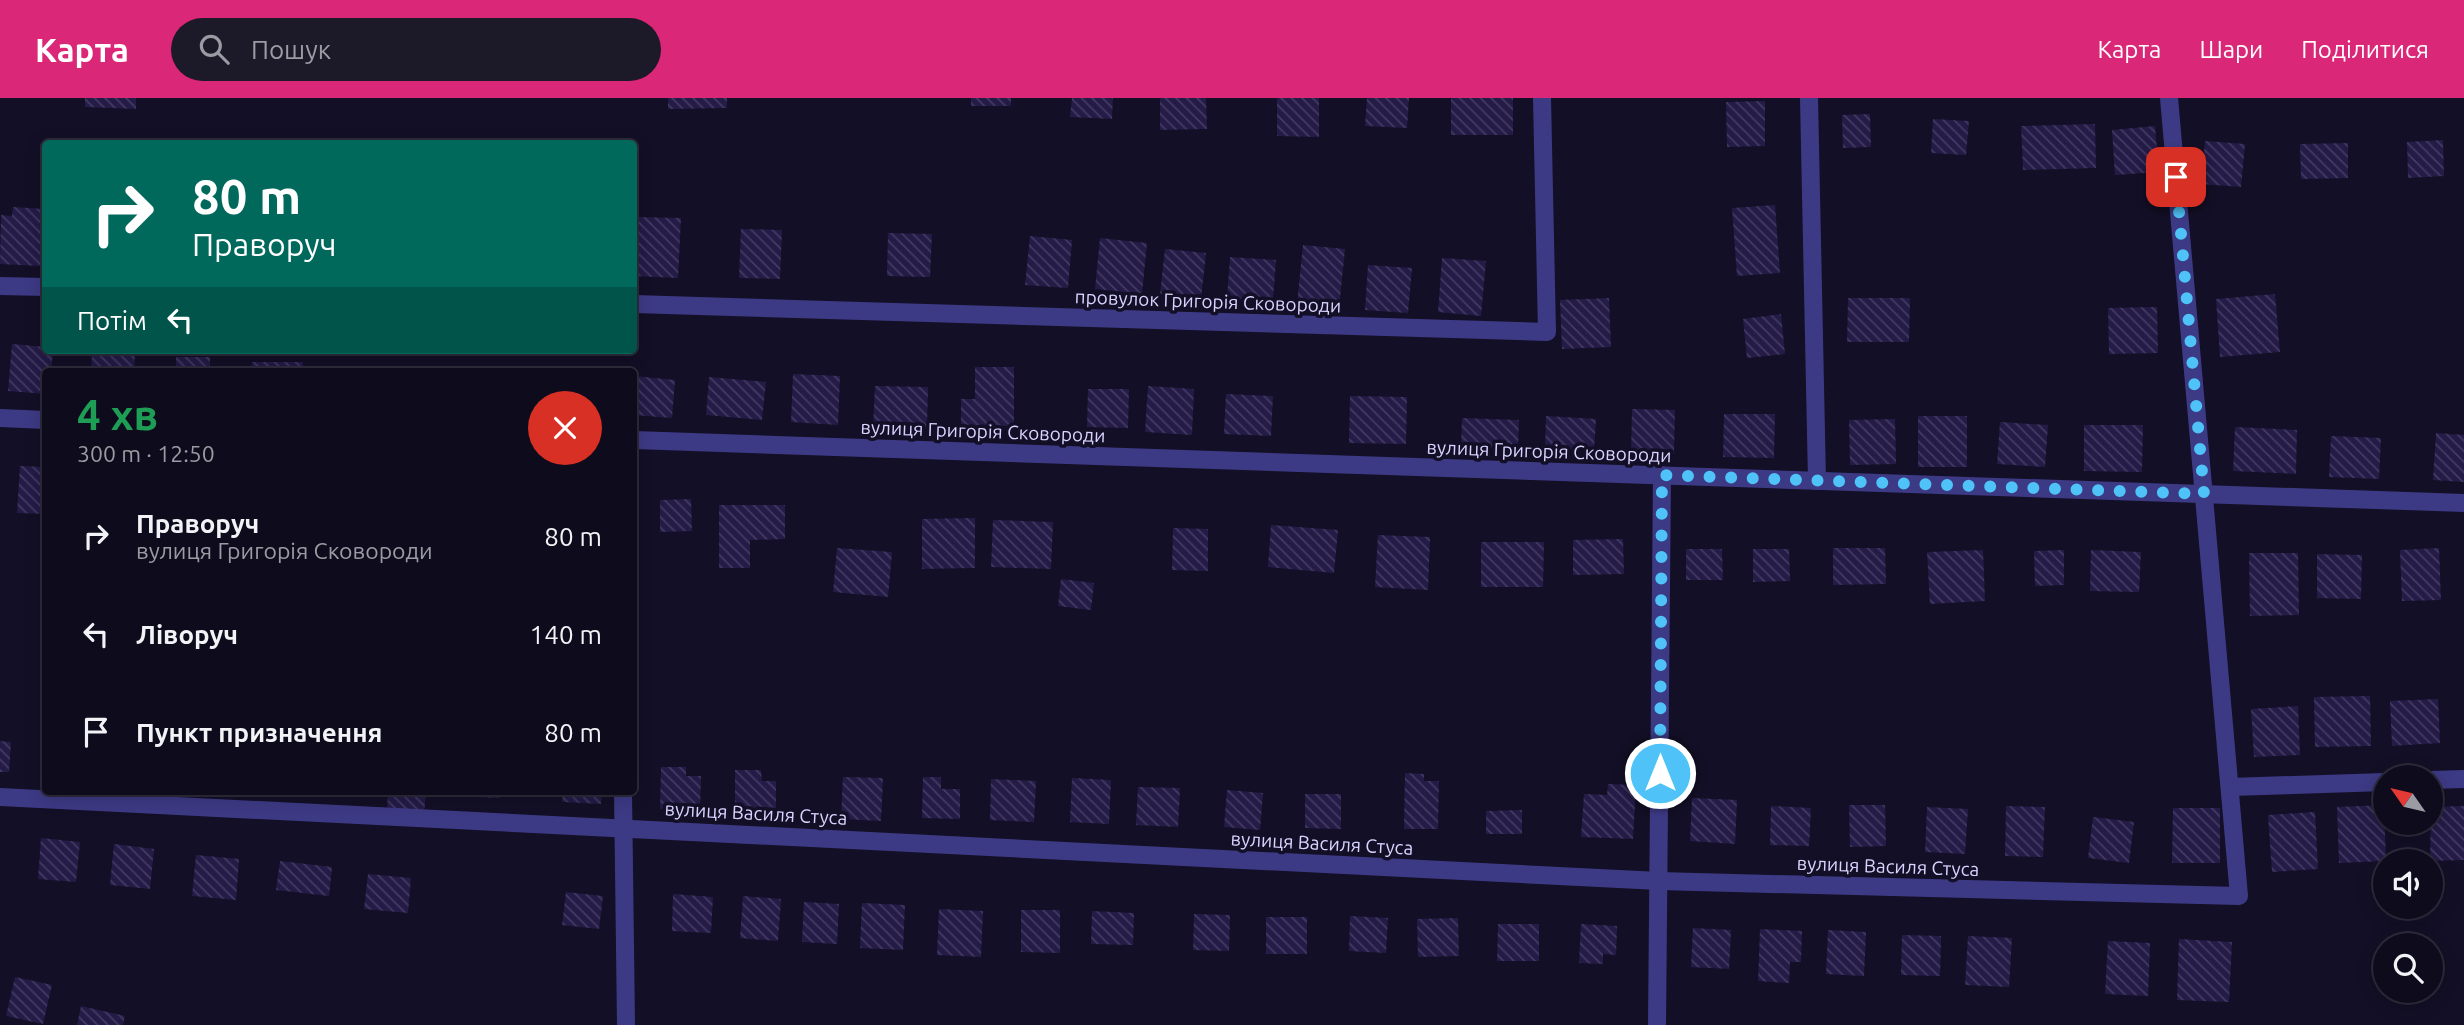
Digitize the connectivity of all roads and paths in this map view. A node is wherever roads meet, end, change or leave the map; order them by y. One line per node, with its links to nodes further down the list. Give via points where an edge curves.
1 (1542, 98): 6 (street, провулок Григорія Сковороди, via 1547,332)
2 (1809, 98): 11 (street)
3 (2169, 98): 12 (street, вулиця Василя Стуса)
4 (0, 286): 5 (street)
5 (42, 287)
6 (637, 304)
7 (0, 418): 8 (street)
8 (42, 420)
9 (637, 440): 10 (street, вулиця Григорія Сковороди)
10 (1662, 475): 11 (street, вулиця Григорія Сковороди); 21 (street)
11 (1817, 481): 12 (street, вулиця Григорія Сковороди)
12 (2204, 494): 13 (street, вулиця Григорія Сковороди); 17 (street, вулиця Василя Стуса)
13 (2464, 503)
14 (2464, 779): 15 (street)
15 (2443, 780)
16 (2373, 782): 17 (street)
17 (2230, 787): 21 (street, вулиця Василя Стуса, via 2239,897)
18 (623, 795): 20 (street)
19 (0, 797): 20 (street, вулиця Василя Стуса)
20 (622, 828): 21 (street, вулиця Василя Стуса); 22 (street)
21 (1659, 881): 23 (street)
22 (626, 1025)
23 (1657, 1025)

